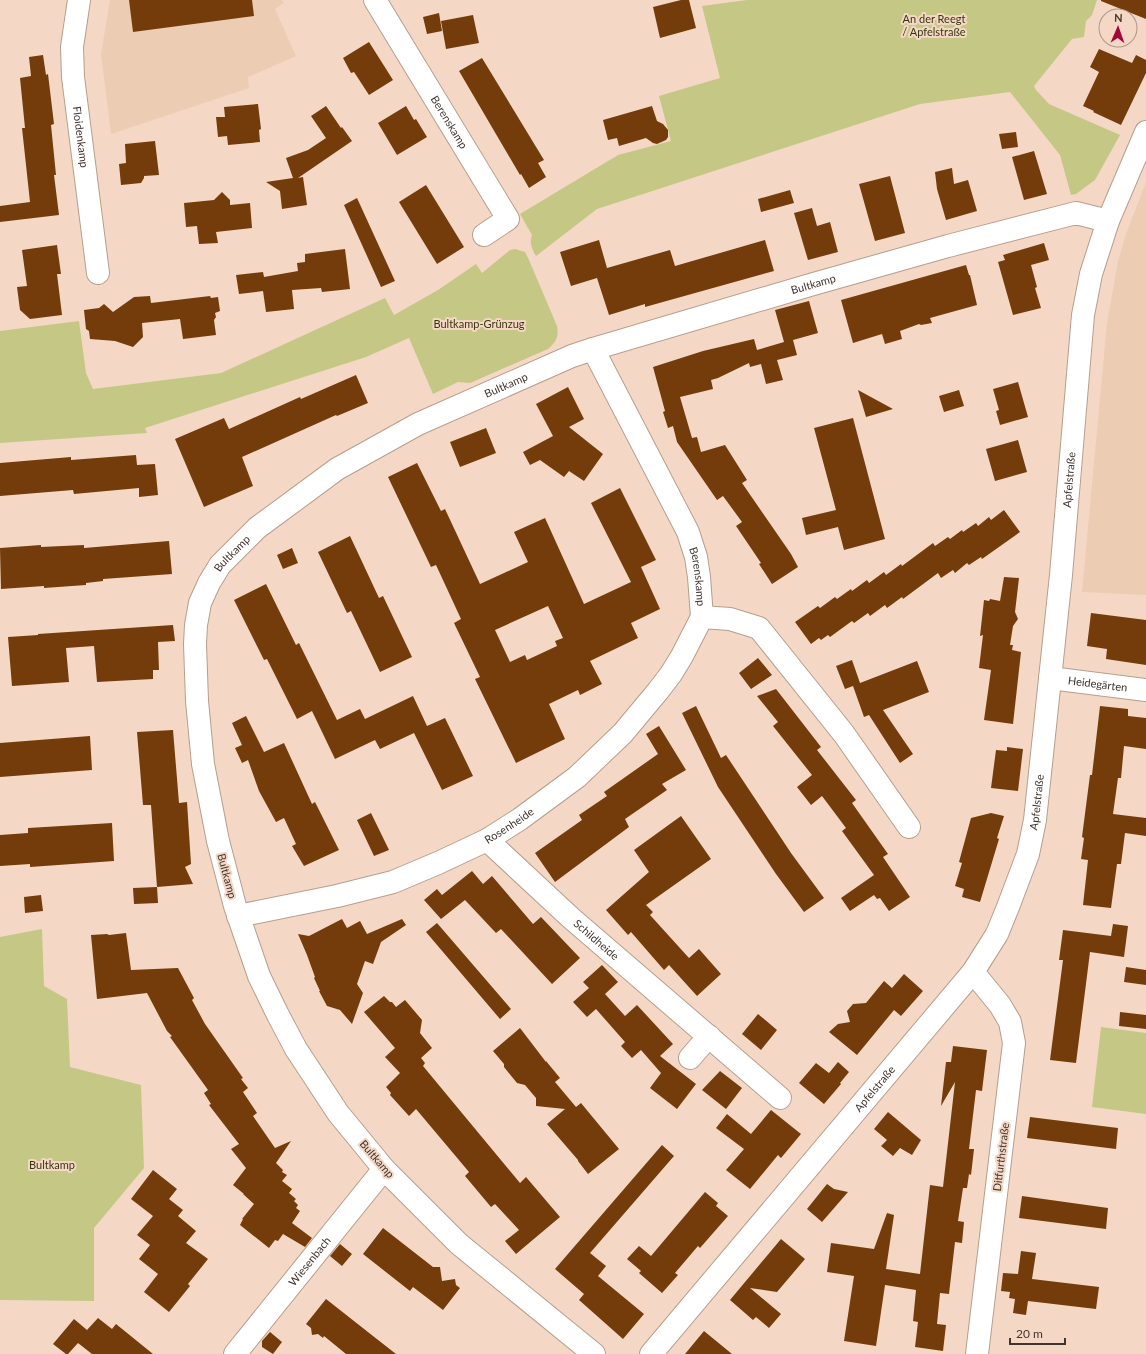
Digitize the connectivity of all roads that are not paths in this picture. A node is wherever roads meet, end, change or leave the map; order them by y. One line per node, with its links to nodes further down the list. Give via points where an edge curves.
1 (79, 0): 6 (street, Floidenkamp, via 72,47 73,77)
2 (375, 0): 5 (street, Berenskamp, via 508,219)
3 (1146, 132): 4 (street, Apfelstraße)
4 (1108, 221): 7 (street, Bultkamp, via 1076,213 875,266); 9 (street, Apfelstraße, via 1091,274 1083,315)
5 (484, 235)
6 (98, 273)
7 (592, 349): 8 (street, Berenskamp, via 688,532 696,557); 13 (street, Bultkamp, via 418,424 337,469 257,528 220,565 200,603 196,625 197,700 204,772 218,841)
8 (702, 617): 11 (street, Berenskamp, via 730,619 759,628 844,734); 12 (street, Rosenheide, via 671,674 622,733 577,778)
9 (1050, 678): 10 (street, Heidegärten); 14 (street, Apfelstraße, via 1035,820 1028,854 997,934)
10 (1146, 690)
11 (909, 827)
12 (487, 840): 13 (street, Rosenheide, via 393,882); 15 (street, Schildheide, via 571,918)
13 (238, 916): 18 (street, Bultkamp, via 259,976 296,1049 338,1113)
14 (974, 972): 21 (street, Apfelstraße); 22 (street, Ditfurthstraße, via 1010,1022 1014,1043)
15 (709, 1036): 16 (street); 17 (street, Schildheide)
16 (690, 1058)
17 (780, 1098)
18 (384, 1169): 19 (street, Wiesenbach); 20 (street, Bultkamp, via 459,1244)
19 (235, 1354)
20 (594, 1354)
21 (651, 1354)
22 (977, 1354)

